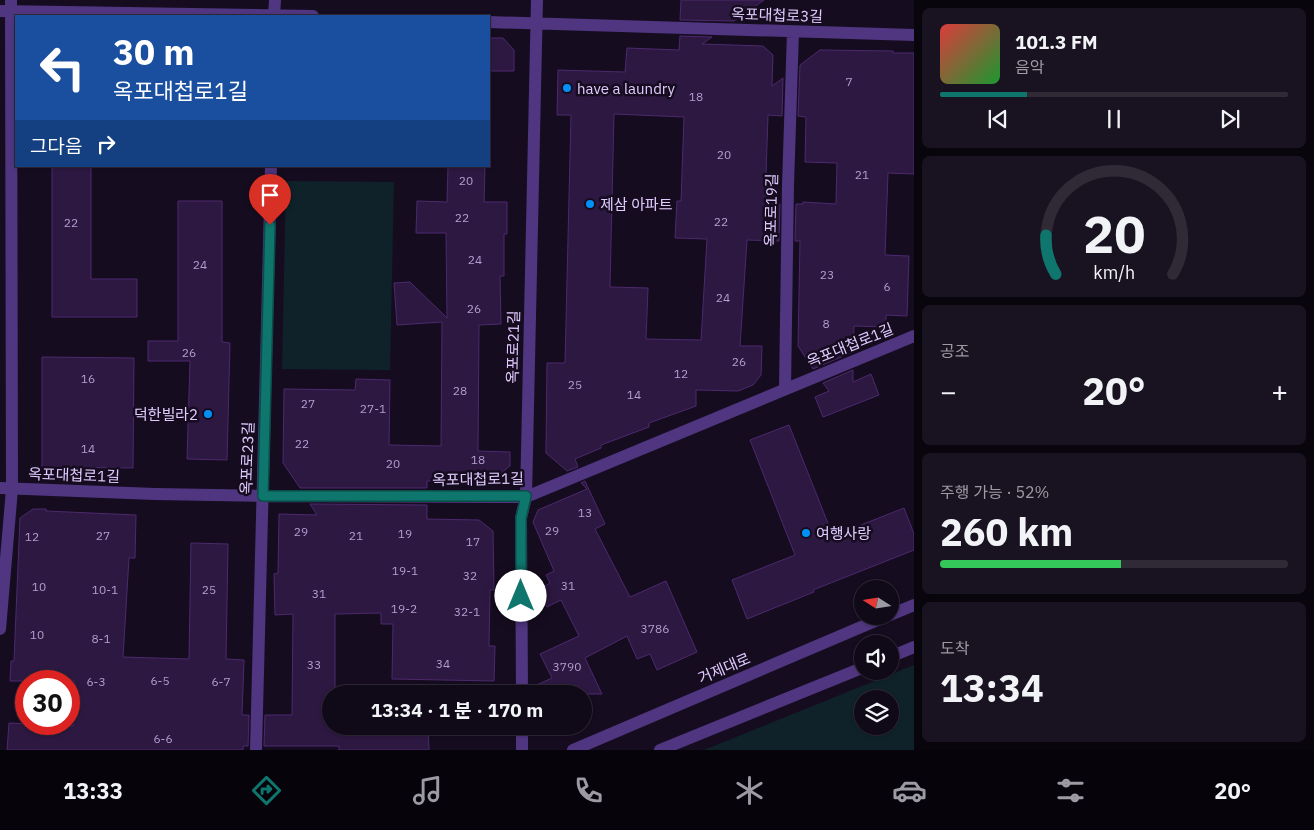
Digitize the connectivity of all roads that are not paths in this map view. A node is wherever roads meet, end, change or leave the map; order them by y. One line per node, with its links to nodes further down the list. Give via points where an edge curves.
1 (275, 0): 5 (street)
2 (537, 0): 7 (street, 옥포로21길)
3 (7, 8): 4 (street); 13 (street)
4 (241, 15)
5 (274, 15)
6 (490, 22): 7 (street, 옥포대첩로3길)
7 (536, 24): 8 (street, 옥포대첩로3길); 15 (street, 옥포로21길)
8 (793, 32): 9 (street, 옥포대첩로3길); 12 (street, 옥포로19길)
9 (914, 35)
10 (271, 167): 14 (street, 옥포로23길)
11 (914, 336): 12 (street, 옥포대첩로1길)
12 (785, 389): 15 (street, 옥포대첩로1길)
13 (6, 488): 14 (street, 옥포대첩로1길); 19 (street)
14 (263, 496): 15 (street, 옥포대첩로1길); 25 (street, 옥포로23길)
15 (526, 496): 23 (street, 옥포로21길, via 521,518)
16 (914, 605): 17 (street, 거제대로)
17 (899, 612)
18 (868, 625): 27 (street, 거제대로)
19 (0, 629)
20 (914, 647): 21 (street)
21 (899, 653)
22 (854, 671): 28 (street)
23 (522, 685)
24 (522, 735): 26 (street)
25 (256, 750)
26 (522, 750)
27 (573, 750)
28 (660, 750)

